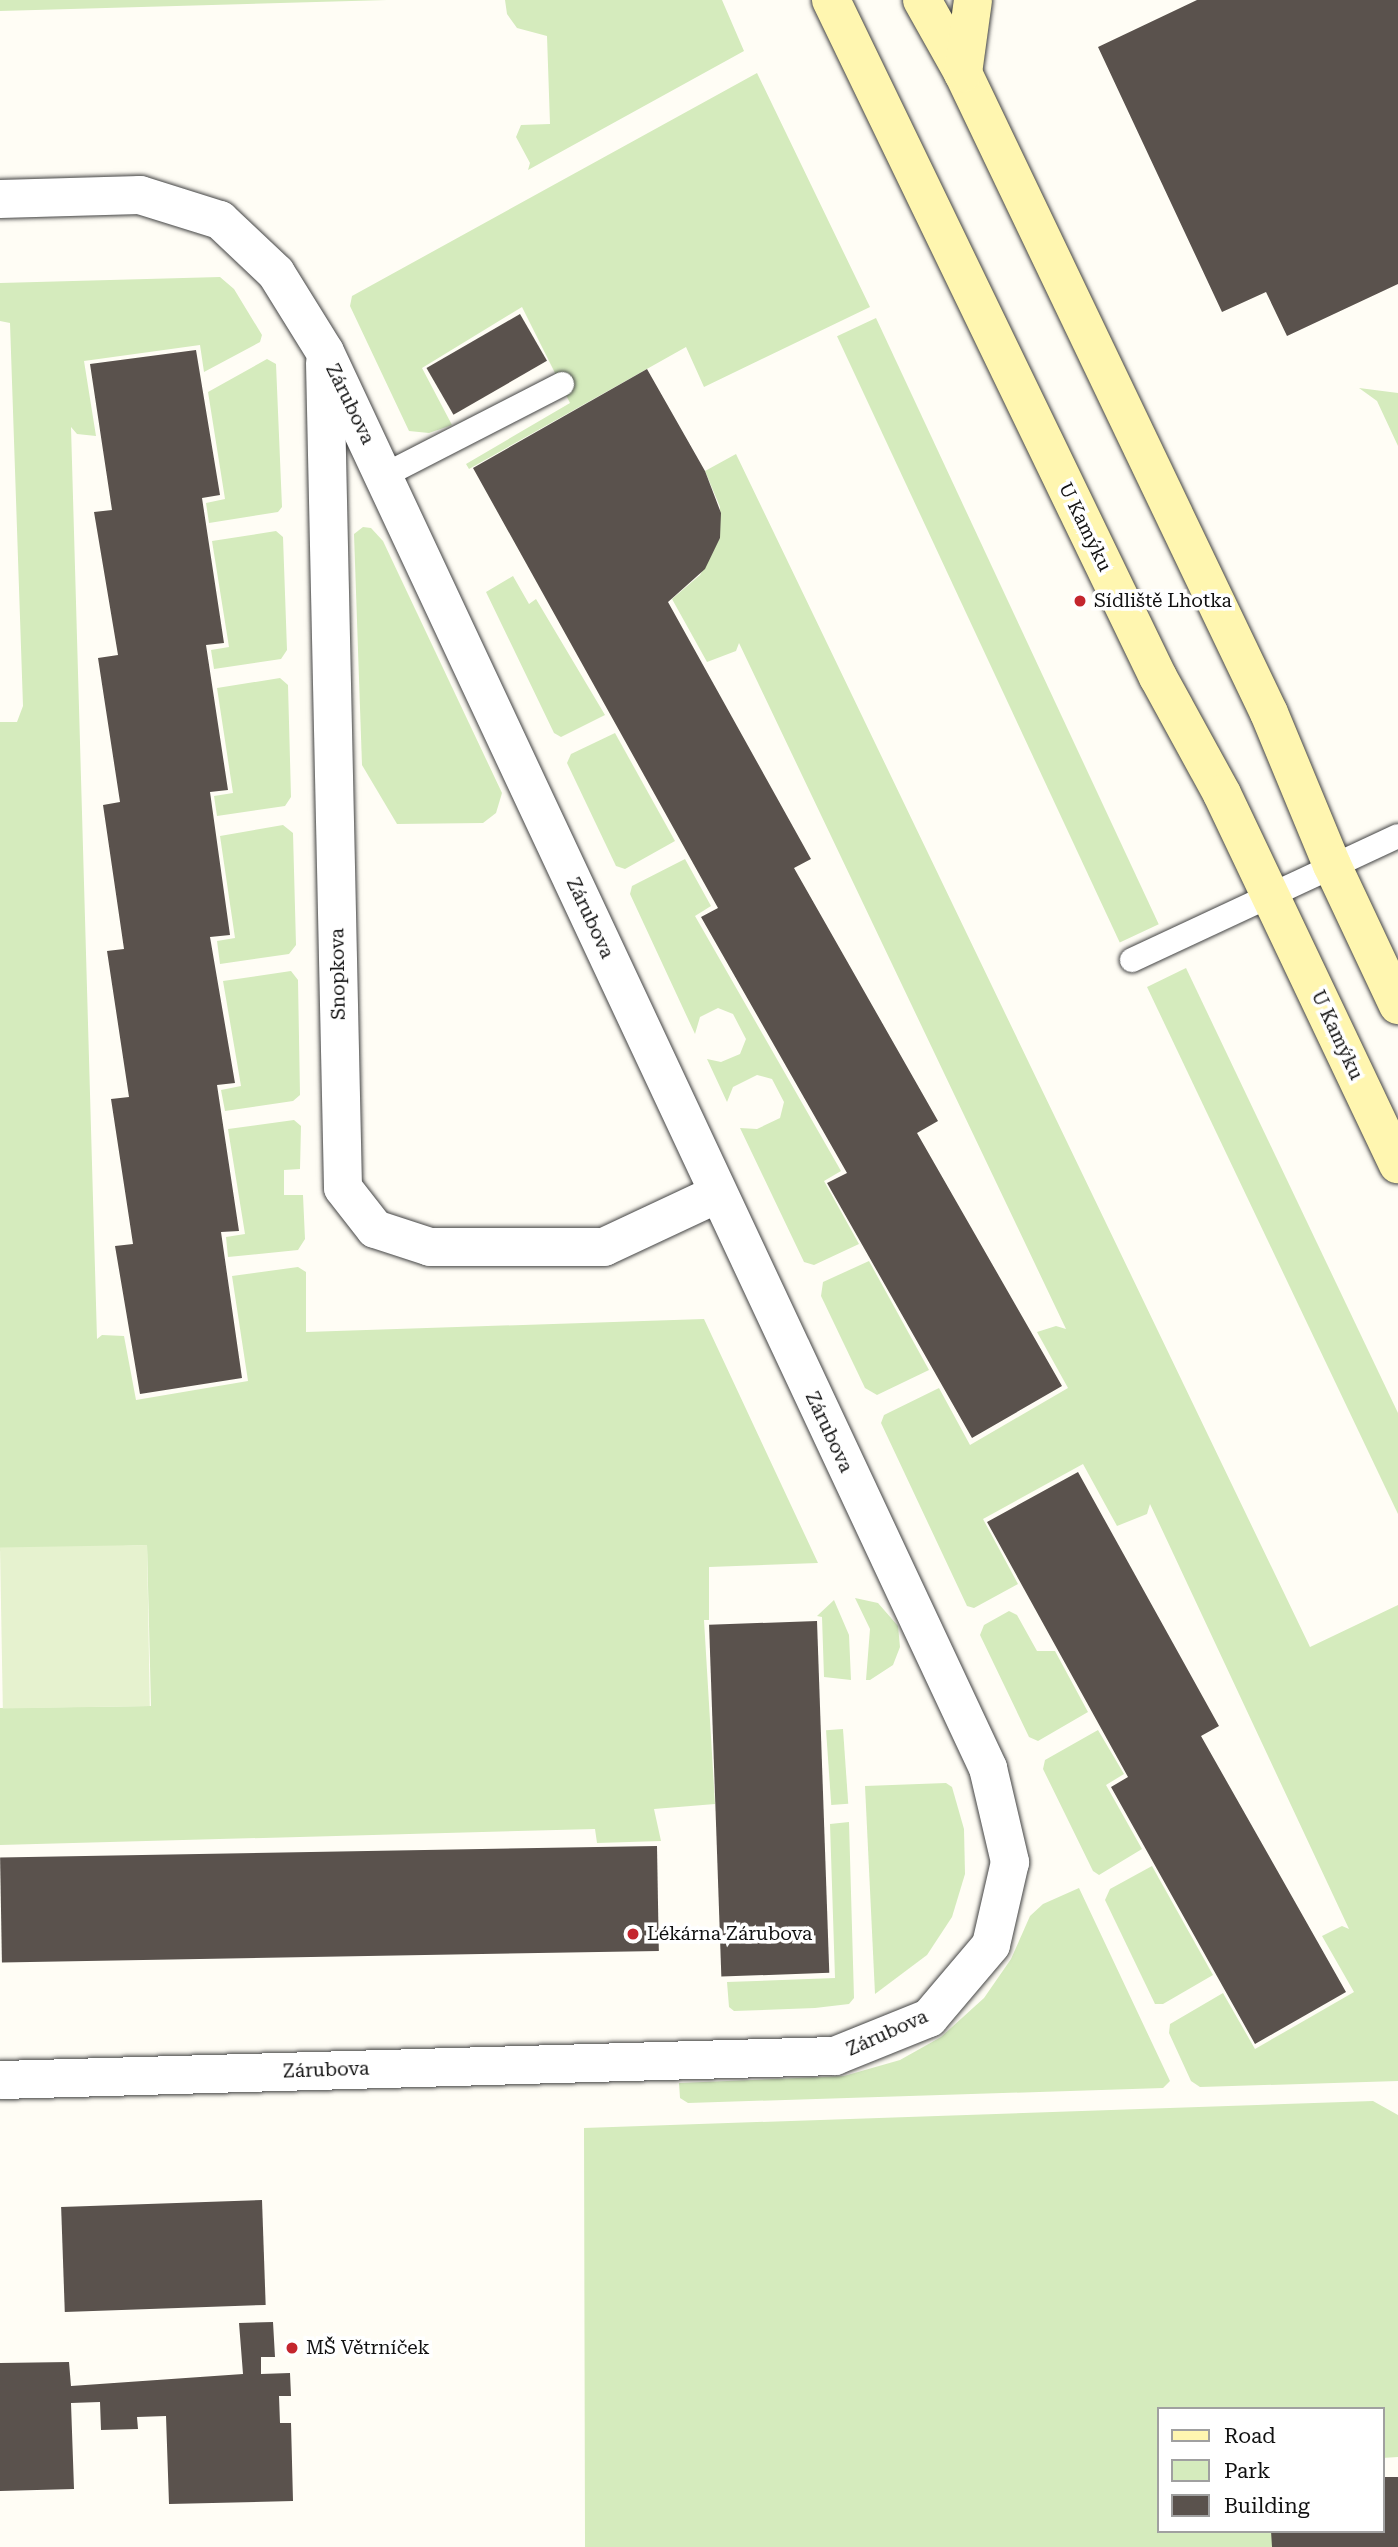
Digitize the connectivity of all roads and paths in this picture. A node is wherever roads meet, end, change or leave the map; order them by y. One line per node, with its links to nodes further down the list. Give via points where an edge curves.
1 (831, 0): 11 (street, U Kamýku, via 1158,677)
2 (922, 0): 4 (street)
3 (973, 0): 4 (street)
4 (963, 73): 10 (street, via 1269,713)
5 (0, 199): 6 (street, Zárubova, via 140,195 220,220 276,273)
6 (325, 352): 8 (street, Zárubova); 15 (street, Snopkova, via 343,1188 375,1229 430,1247 604,1247)
7 (562, 384): 8 (lane)
8 (385, 475): 15 (street, Zárubova)
9 (1398, 836): 10 (lane)
10 (1332, 865): 11 (lane); 13 (street)
11 (1270, 894): 12 (lane); 14 (street, U Kamýku)
12 (1132, 960)
13 (1398, 1005)
14 (1398, 1164)
15 (716, 1194): 16 (street, Zárubova, via 988,1768 1010,1862 990,1945 929,2018 835,2056)
16 (0, 2080)

